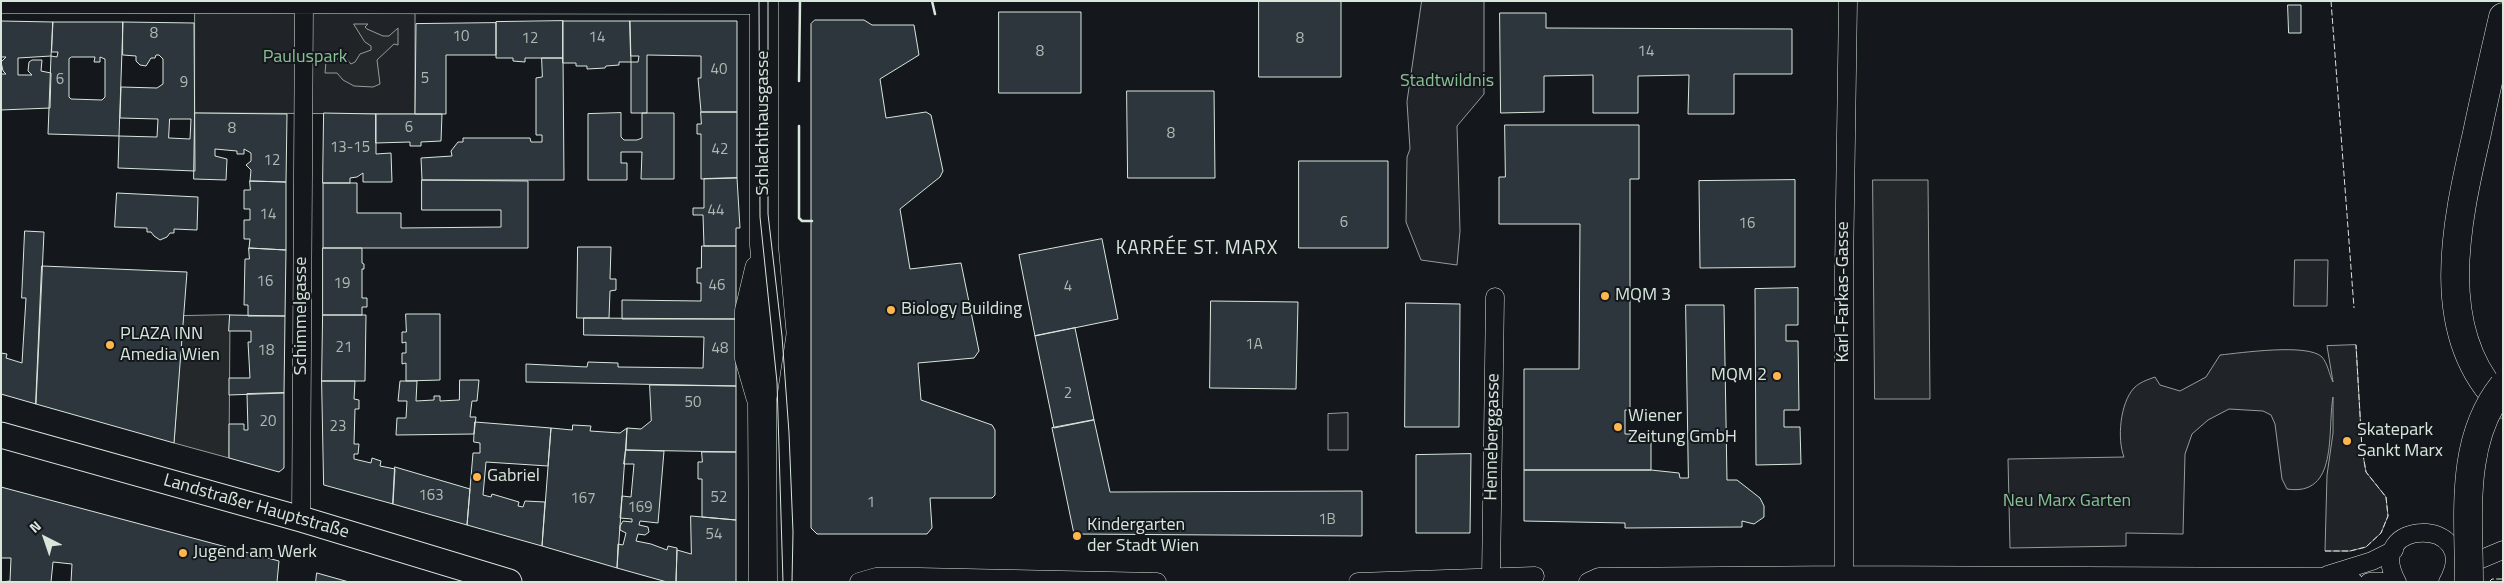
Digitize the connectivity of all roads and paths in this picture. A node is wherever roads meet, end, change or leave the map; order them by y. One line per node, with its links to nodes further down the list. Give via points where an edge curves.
1 (1848, 1): 17 (street, Karl-Farkas-Gasse)
2 (304, 3): 3 (street); 4 (street); 10 (street, Schimmelgasse)
3 (764, 3): 21 (main road, Schlachthausgasse, via 764,246 772,334 762,401)
4 (1, 4)
5 (2503, 18): 8 (main road, via 2458,225 2456,281 2462,332 2474,366)
6 (1495, 297): 15 (street, Henneberggasse)
7 (2503, 386): 19 (main road, bridge, via 2486,411 2474,448)
8 (2503, 404)
9 (1, 435): 10 (main road, Landstraßer Hauptstraße)
10 (301, 519): 20 (main road, Landstraßer Hauptstraße)
11 (2449, 545): 12 (street); 13 (street, via 2442,538 2424,531 2406,536); 19 (street, via 2454,556)
12 (2503, 548): 19 (street, via 2463,567)
13 (2394, 550): 16 (street); 28 (street, via 2391,568)
14 (1535, 576): 15 (street)
15 (1491, 577): 24 (street)
16 (2322, 577): 17 (street); 26 (street)
17 (1843, 578): 25 (street, via 1599,577)
18 (1064, 580): 22 (street, via 892,576); 23 (street)
19 (2456, 580)
20 (509, 582)
21 (763, 582)
22 (859, 582)
23 (1157, 582)
24 (1358, 582)
25 (1588, 582)
26 (2354, 582)
27 (2369, 582): 28 (street)
28 (2396, 582)

